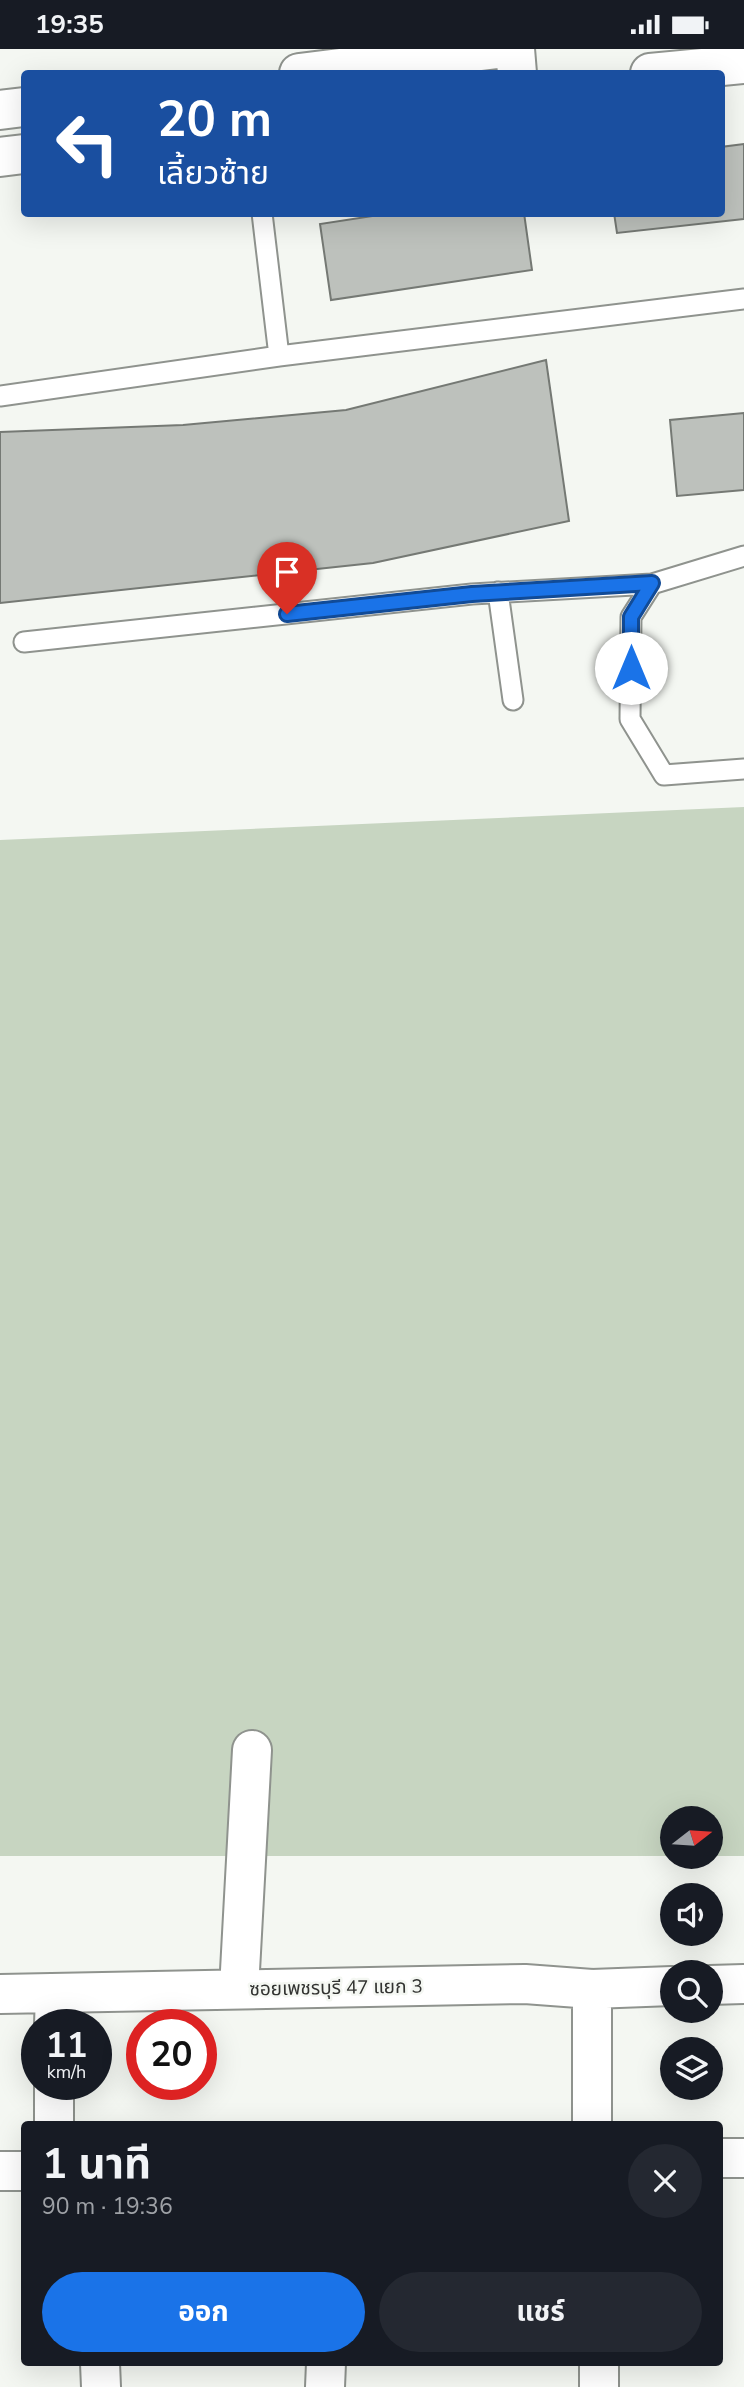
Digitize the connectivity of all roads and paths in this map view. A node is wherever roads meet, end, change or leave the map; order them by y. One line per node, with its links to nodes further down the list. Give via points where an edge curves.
1 (498, 49): 4 (street)
2 (514, 49): 5 (street)
3 (744, 64): 6 (street)
4 (324, 70)
5 (517, 70)
6 (681, 70)
7 (21, 107): 8 (street)
8 (0, 110)
9 (21, 154): 10 (street)
10 (0, 157)
11 (262, 217): 13 (lane)
12 (744, 299): 13 (lane)
13 (279, 356): 14 (lane)
14 (0, 396)
15 (744, 556): 16 (lane)
16 (652, 583): 17 (lane); 20 (lane, via 631,617 630,719 664,775)
17 (498, 592): 18 (lane); 19 (lane)
18 (24, 642)
19 (513, 700)
20 (744, 769)
21 (252, 1750): 26 (street)
22 (744, 1984): 23 (street)
23 (723, 1985)
24 (660, 1986): 25 (street, ซอยเพชรบุรี 47 แยก 3)
25 (593, 1989): 26 (street, ซอยเพชรบุรี 47 แยก 3, via 525,1984); 31 (street)
26 (239, 1990): 28 (street, ซอยเพชรบุรี 47 แยก 3)
27 (0, 1994): 28 (street, ซอยเพชรบุรี 47 แยก 3)
28 (55, 2009)
29 (54, 2100): 30 (street)
30 (54, 2121)
31 (592, 2121)
32 (723, 2158): 33 (street)
33 (744, 2158)
34 (0, 2171): 35 (street)
35 (21, 2171)
36 (100, 2366): 39 (street)
37 (326, 2366): 40 (street)
38 (599, 2366): 41 (street)
39 (102, 2387)
40 (325, 2387)
41 (599, 2387)

